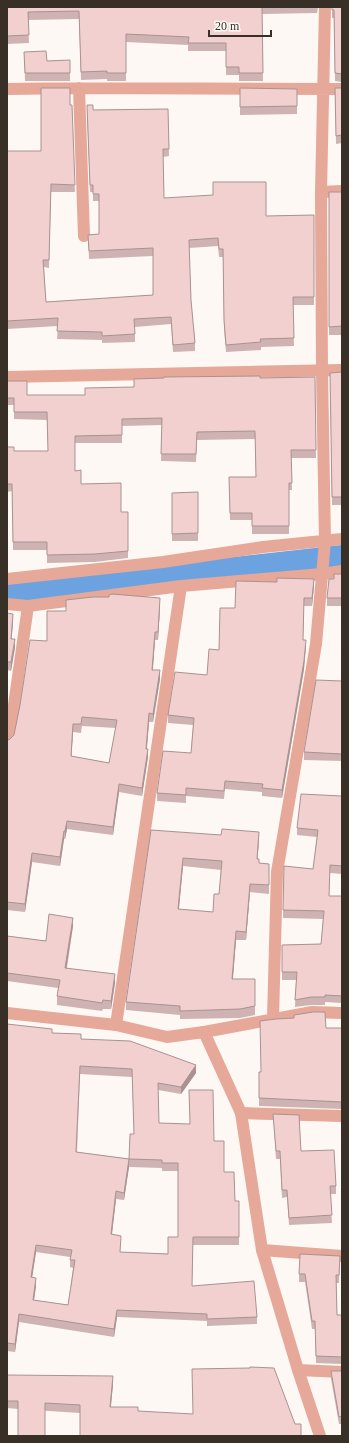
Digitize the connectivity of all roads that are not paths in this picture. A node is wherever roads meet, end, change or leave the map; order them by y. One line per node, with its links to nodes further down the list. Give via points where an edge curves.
1 (325, 7): 3 (street)
2 (79, 88): 3 (street); 5 (street); 8 (street)
3 (324, 88): 4 (street); 7 (street)
4 (342, 89)
5 (7, 90)
6 (342, 191): 7 (street)
7 (321, 192): 10 (street)
8 (84, 236)
9 (342, 370): 10 (street)
10 (322, 371): 11 (street); 13 (street)
11 (7, 377)
12 (342, 539): 13 (street)
13 (325, 541): 15 (street); 16 (street)
14 (342, 571): 15 (street)
15 (322, 574): 17 (street); 23 (street, via 316,644 277,872)
16 (7, 579)
17 (181, 586): 19 (street); 24 (street)
18 (7, 604): 19 (street)
19 (28, 606): 20 (street)
20 (7, 741)
21 (7, 1013): 24 (street)
22 (342, 1013): 23 (street, via 312,1012)
23 (274, 1018): 25 (street)
24 (116, 1024): 25 (street, via 167,1037)
25 (204, 1032): 26 (street)
26 (242, 1113): 27 (street); 28 (street)
27 (342, 1116)
28 (262, 1250): 29 (street); 30 (street)
29 (342, 1256)
30 (298, 1370): 31 (street); 32 (street)
31 (342, 1372)
32 (320, 1436)

